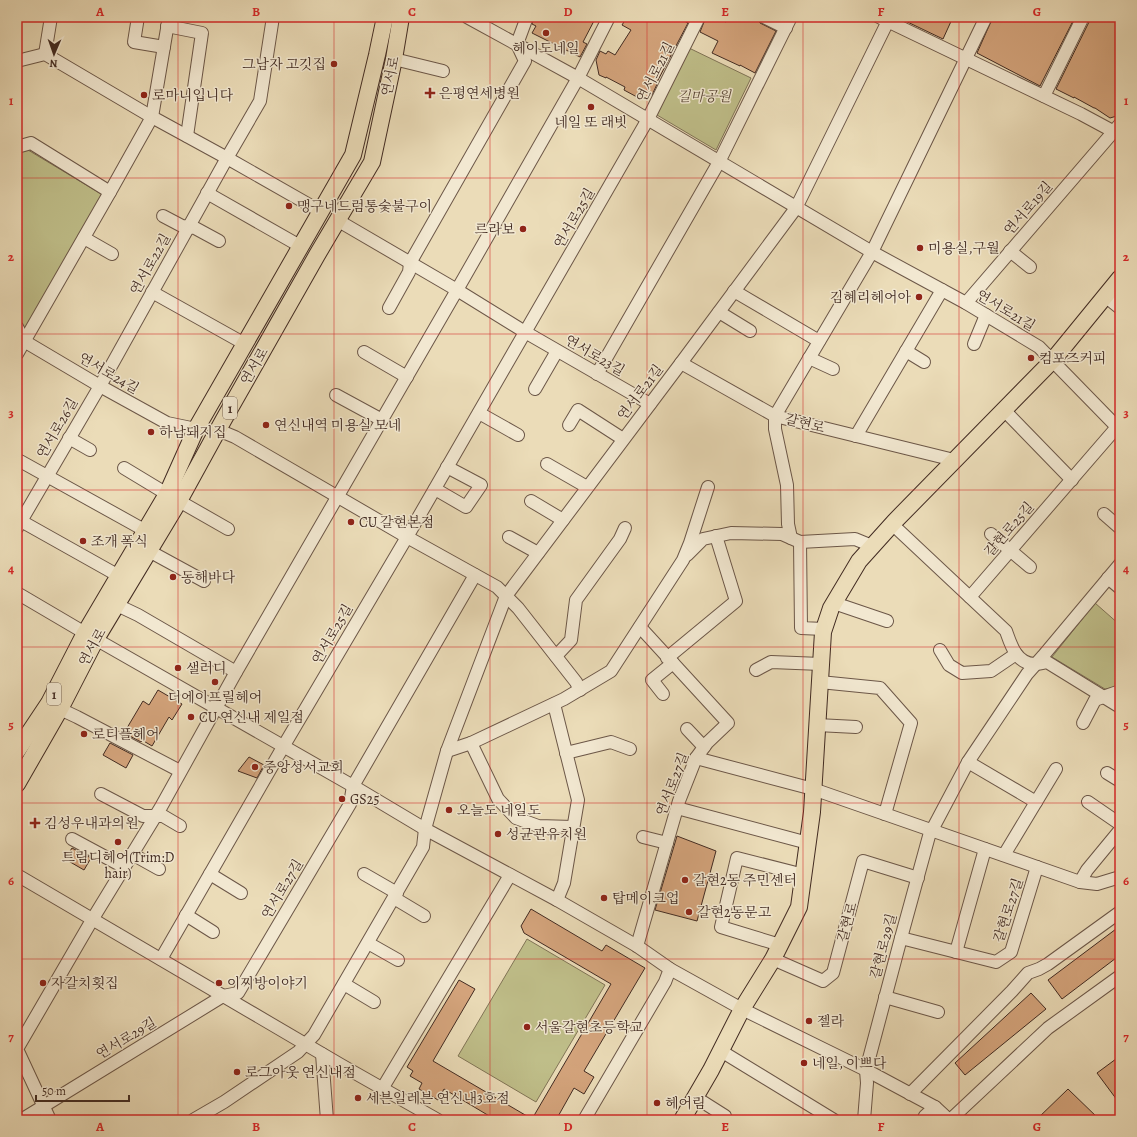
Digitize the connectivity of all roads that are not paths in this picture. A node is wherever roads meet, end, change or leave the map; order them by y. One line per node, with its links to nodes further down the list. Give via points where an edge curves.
1 (51, 17): 18 (street)
2 (138, 17): 17 (street, via 134,42)
3 (273, 17): 30 (street, 연서로22길, via 260,102)
4 (385, 17): 35 (main road, 연서로 / 1, via 353,155)
5 (401, 17): 19 (main road, 연서로 / 1)
6 (467, 17): 16 (street, 연서로21길)
7 (527, 17): 16 (street)
8 (609, 17): 23 (street)
9 (699, 17): 26 (street, 연서로21길)
10 (764, 17): 15 (street)
11 (986, 17): 20 (street)
12 (1083, 17): 24 (street)
13 (885, 18): 20 (street, 연서로19길); 34 (street, 연서로19길)
14 (168, 21): 17 (street); 28 (street, via 202,33)
15 (788, 22): 31 (street)
16 (517, 44): 23 (street, 연서로21길); 45 (street, via 525,61)
17 (164, 47): 25 (street)
18 (44, 54): 21 (street); 25 (street)
19 (394, 59): 22 (street); 37 (main road, 연서로 / 1, via 372,162)
20 (966, 59): 24 (street, 연서로19길); 43 (street)
21 (17, 61)
22 (443, 71)
23 (578, 78): 26 (street, 연서로21길); 48 (street)
24 (1044, 96): 27 (street, 연서로19길)
25 (152, 117): 28 (street); 32 (street)
26 (648, 119): 31 (street, 연서로21길); 60 (street, 연서로25길)
27 (1118, 130): 42 (street, 연서로19길)
28 (187, 136): 30 (street)
29 (17, 147): 32 (street, via 31,144)
30 (227, 158): 33 (street, 연서로22길); 35 (street)
31 (719, 162): 34 (street, 연서로21길); 74 (street)
32 (110, 192): 39 (street)
33 (207, 193): 38 (street, 연서로22길); 41 (street)
34 (796, 208): 43 (street, 연서로21길); 50 (street)
35 (320, 211): 41 (main road, 연서로 / 1)
36 (163, 216): 38 (street)
37 (337, 220): 45 (street, 연서로23길); 87 (main road, 연서로 / 1)
38 (188, 228): 40 (street, via 195,228); 51 (street, 연서로22길)
39 (84, 238): 44 (street); 61 (street)
40 (219, 240)
41 (300, 246): 63 (main road, 연서로 / 1)
42 (1010, 251): 46 (street); 53 (street, 연서로19길)
43 (872, 252): 49 (street, 연서로21길); 62 (street)
44 (112, 254)
45 (410, 262): 48 (street, 연서로23길); 54 (street, via 409,272)
46 (1030, 267)
47 (1120, 278): 52 (main road)
48 (457, 290): 60 (street, 연서로23길); 75 (street)
49 (942, 290): 53 (street, 연서로21길); 66 (street)
50 (734, 291): 56 (street); 62 (street)
51 (152, 292): 63 (street, 연서로); 76 (street, 연서로22길)
52 (1105, 296): 55 (street); 70 (main road)
53 (966, 303): 57 (street, 연서로21길)
54 (389, 308)
55 (1120, 308)
56 (719, 312): 59 (street); 72 (street)
57 (986, 315): 64 (street); 70 (street, 연서로21길, via 1039,347)
58 (17, 327): 61 (street)
59 (750, 331)
60 (525, 332): 65 (street, 연서로23길); 81 (street)
61 (24, 341): 68 (street); 76 (street, 연서로24길)
62 (819, 341): 69 (street)
63 (245, 344): 86 (main road, 연서로 / 1)
64 (974, 344)
65 (557, 351): 74 (street, 연서로23길); 77 (street)
66 (906, 351): 71 (street); 89 (street)
67 (364, 352): 75 (street)
68 (17, 354)
69 (809, 358): 73 (street); 82 (street)
70 (1053, 360): 80 (main road); 85 (street, 연서로21길)
71 (924, 362)
72 (681, 363): 79 (street, 연서로21길); 82 (street, 연서로21길)
73 (833, 369)
74 (597, 374): 79 (street, 연서로23길)
75 (407, 377): 83 (street)
76 (100, 386): 86 (street, 연서로24길, via 168,423); 90 (street, 연서로26길)
77 (535, 389)
78 (336, 396): 83 (street)
79 (650, 404): 91 (street, 연서로21길)
80 (1004, 410): 93 (main road); 99 (street)
81 (479, 413): 88 (street); 96 (street, 연서로25길)
82 (775, 416): 89 (street, 갈현로); 118 (street, 갈현로, via 775,429 787,485 788,524)
83 (382, 420): 103 (street)
84 (569, 425): 91 (street, via 578,410)
85 (1119, 428): 99 (street, 갈현로25길)
86 (196, 429): 104 (main road, 연서로 / 1)
87 (218, 430): 103 (street, via 235,437); 104 (main road, 연서로 / 1)
88 (518, 435)
89 (856, 436): 93 (street, 갈현로)
90 (69, 438): 92 (street); 98 (street, 연서로26길)
91 (623, 439): 100 (street, 연서로21길)
92 (90, 450)
93 (954, 460): 108 (main road)
94 (20, 461): 98 (street)
95 (547, 464): 100 (street)
96 (447, 467): 102 (street, 연서로25길); 102 (street, via 481,485 466,507)
97 (124, 468): 104 (street)
98 (47, 476): 109 (street, 연서로26길); 113 (street)
99 (1072, 480): 120 (street, 갈현로25길)
100 (587, 487): 107 (street, 연서로21길)
101 (708, 487): 123 (street)
102 (435, 489): 116 (street, 연서로25길)
103 (338, 497): 116 (street); 147 (street)
104 (173, 498): 112 (street); 113 (main road, 연서로 / 1); 121 (main road, 연서로 / 1)
105 (531, 501): 107 (street)
106 (1104, 514): 111 (street)
107 (563, 520): 122 (street, 연서로21길)
108 (892, 524): 119 (main road); 133 (street)
109 (19, 525): 127 (street)
110 (624, 528): 142 (street, via 620,539 576,600 571,640)
111 (1120, 528)
112 (228, 529)
113 (146, 531): 127 (main road, 연서로 / 1)
114 (991, 534): 120 (street)
115 (716, 536): 118 (street, via 732,533 782,534); 123 (street, via 703,539); 143 (street, via 736,601)
116 (407, 537): 126 (street); 162 (street, 연서로25길)
117 (509, 537): 122 (street)
118 (795, 540): 119 (street, via 855,539); 138 (street, 갈현로, via 801,628)
119 (872, 546): 134 (main road, via 859,561)
120 (1010, 550): 125 (street); 133 (street, 갈현로25길)
121 (149, 551): 129 (street); 135 (main road, 연서로 / 1)
122 (538, 553): 132 (street, 연서로21길)
123 (683, 560): 137 (street)
124 (1120, 564): 128 (street)
125 (1030, 567)
126 (475, 575): 132 (street, via 497,587); 175 (street, 연서로27길)
127 (119, 576): 139 (main road, 연서로 / 1)
128 (1108, 578): 130 (street); 145 (street)
129 (204, 581)
130 (1120, 588)
131 (17, 593): 139 (street)
132 (506, 596): 142 (street); 166 (street)
133 (970, 597): 141 (street, via 1006,631)
134 (834, 603): 136 (street); 138 (main road)
135 (117, 605): 139 (main road, 연서로 / 1); 147 (street)
136 (887, 621)
137 (640, 627): 143 (street, 연서로27길); 149 (street, via 611,671)
138 (824, 629): 144 (main road)
139 (90, 636): 155 (street); 156 (main road, 연서로 / 1); 165 (main road, 연서로 / 1)
140 (940, 650): 141 (street, via 949,665 962,673 991,671)
141 (1016, 654): 145 (street, via 1023,662)
142 (556, 656): 149 (street)
143 (670, 660): 151 (street, via 652,680); 163 (street, 연서로27길, via 728,722)
144 (821, 664): 146 (street, via 771,662); 148 (main road)
145 (1035, 664): 152 (street, via 1047,662); 169 (street)
146 (756, 670)
147 (236, 672): 155 (street)
148 (820, 682): 158 (main road); 181 (street, via 880,688 911,724)
149 (580, 690): 153 (street)
150 (1120, 691): 152 (street)
151 (663, 694)
152 (1104, 698): 154 (street); 157 (street, via 1095,700)
153 (554, 704): 161 (street); 167 (street)
154 (1120, 707)
155 (216, 708): 162 (street); 171 (street)
156 (60, 709): 171 (street); 174 (main road, 연서로 / 1)
157 (1083, 723)
158 (817, 725): 159 (street); 176 (main road)
159 (856, 727)
160 (687, 729): 163 (street)
161 (471, 743): 166 (street); 185 (street, via 498,799 516,818 538,826)
162 (283, 747): 175 (street); 199 (street)
163 (704, 747): 168 (street, 연서로27길)
164 (630, 749): 167 (street, via 611,742)
165 (17, 751)
166 (447, 751): 186 (street)
167 (566, 753): 185 (street, via 578,800)
168 (696, 758): 176 (street); 180 (street, 연서로27길)
169 (968, 762): 178 (street); 187 (street)
170 (1056, 769): 178 (street)
171 (180, 771): 182 (street)
172 (1107, 773): 173 (street)
173 (1120, 781)
174 (17, 784)
175 (353, 786): 186 (street); 225 (street, 연서로27길, via 350,804 238,993)
176 (814, 789): 181 (street, 갈현로27길); 192 (main road)
177 (101, 794): 182 (street, via 143,816)
178 (1036, 802): 195 (street)
179 (1088, 802): 183 (street)
180 (677, 808): 191 (street, 연서로27길); 192 (street)
181 (885, 814): 187 (street, 갈현로27길)
182 (156, 815): 184 (street, via 163,816); 194 (street)
183 (1120, 824)
184 (180, 826)
185 (573, 827): 209 (street, via 564,883)
186 (424, 829): 202 (street); 208 (street, via 423,847)
187 (932, 830): 193 (street, 갈현로27길); 205 (street, 갈현로29길)
188 (1120, 830): 206 (street)
189 (643, 837): 191 (street)
190 (72, 839): 196 (street)
191 (667, 843): 217 (street, 연서로27길)
192 (808, 843): 203 (main road)
193 (985, 849): 195 (street, 갈현로27길); 219 (street)
194 (132, 854): 196 (street); 198 (street)
195 (1004, 855): 197 (street, 갈현로27길)
196 (124, 867): 213 (street)
197 (1037, 867): 206 (street, 갈현로27길); 219 (street, 갈현로27길, via 1011,952 996,962)
198 (158, 869)
199 (210, 874): 207 (street); 211 (street)
200 (364, 874): 208 (street)
201 (17, 875): 213 (street)
202 (510, 875): 209 (street); 235 (street)
203 (804, 875): 218 (main road, via 799,907); 218 (street, via 737,858 721,927)
204 (1120, 876): 206 (street, 갈현로27길, via 1097,884)
205 (918, 878): 215 (street, 갈현로29길); 218 (street, 갈현로, via 863,862 833,973 823,981)
206 (1080, 882)
207 (240, 893)
208 (395, 896): 212 (street); 216 (street)
209 (557, 900): 217 (street)
210 (1120, 912): 236 (street, via 1048,964 1028,973)
211 (186, 915): 214 (street); 220 (street)
212 (424, 916)
213 (92, 920): 220 (street); 231 (street)
214 (213, 932)
215 (901, 938): 219 (street, 갈현로27길); 226 (street, 갈현로29길)
216 (368, 943): 221 (street); 224 (street)
217 (637, 946): 222 (street)
218 (776, 952): 228 (main road)
219 (956, 952)
220 (161, 959): 225 (street)
221 (398, 960)
222 (670, 970): 228 (street); 246 (street, via 666,982)
223 (1120, 976): 251 (street, via 1048,1028)
224 (344, 984): 227 (street); 230 (street)
225 (223, 996): 230 (street); 238 (street, 연서로29길)
226 (885, 997): 229 (street); 234 (street, 갈현로29길)
227 (374, 1002)
228 (742, 1009): 232 (main road); 234 (street)
229 (938, 1012)
230 (306, 1045): 233 (street); 243 (street, via 224,1102)
231 (17, 1049): 238 (street)
232 (721, 1050): 237 (main road); 248 (street)
233 (322, 1054): 235 (street); 244 (street)
234 (866, 1070): 236 (street); 249 (street, 갈현로29길)
235 (382, 1088): 245 (street)
236 (910, 1094): 239 (street)
237 (695, 1097): 240 (street); 247 (main road)
238 (44, 1105): 241 (street, 연서로29길); 242 (street)
239 (935, 1107): 250 (street); 251 (street)
240 (725, 1116)
241 (21, 1120)
242 (50, 1120)
243 (193, 1120)
244 (327, 1120)
245 (438, 1120)
246 (584, 1120)
247 (682, 1120)
248 (834, 1120)
249 (864, 1120)
250 (923, 1120)
251 (950, 1120)

